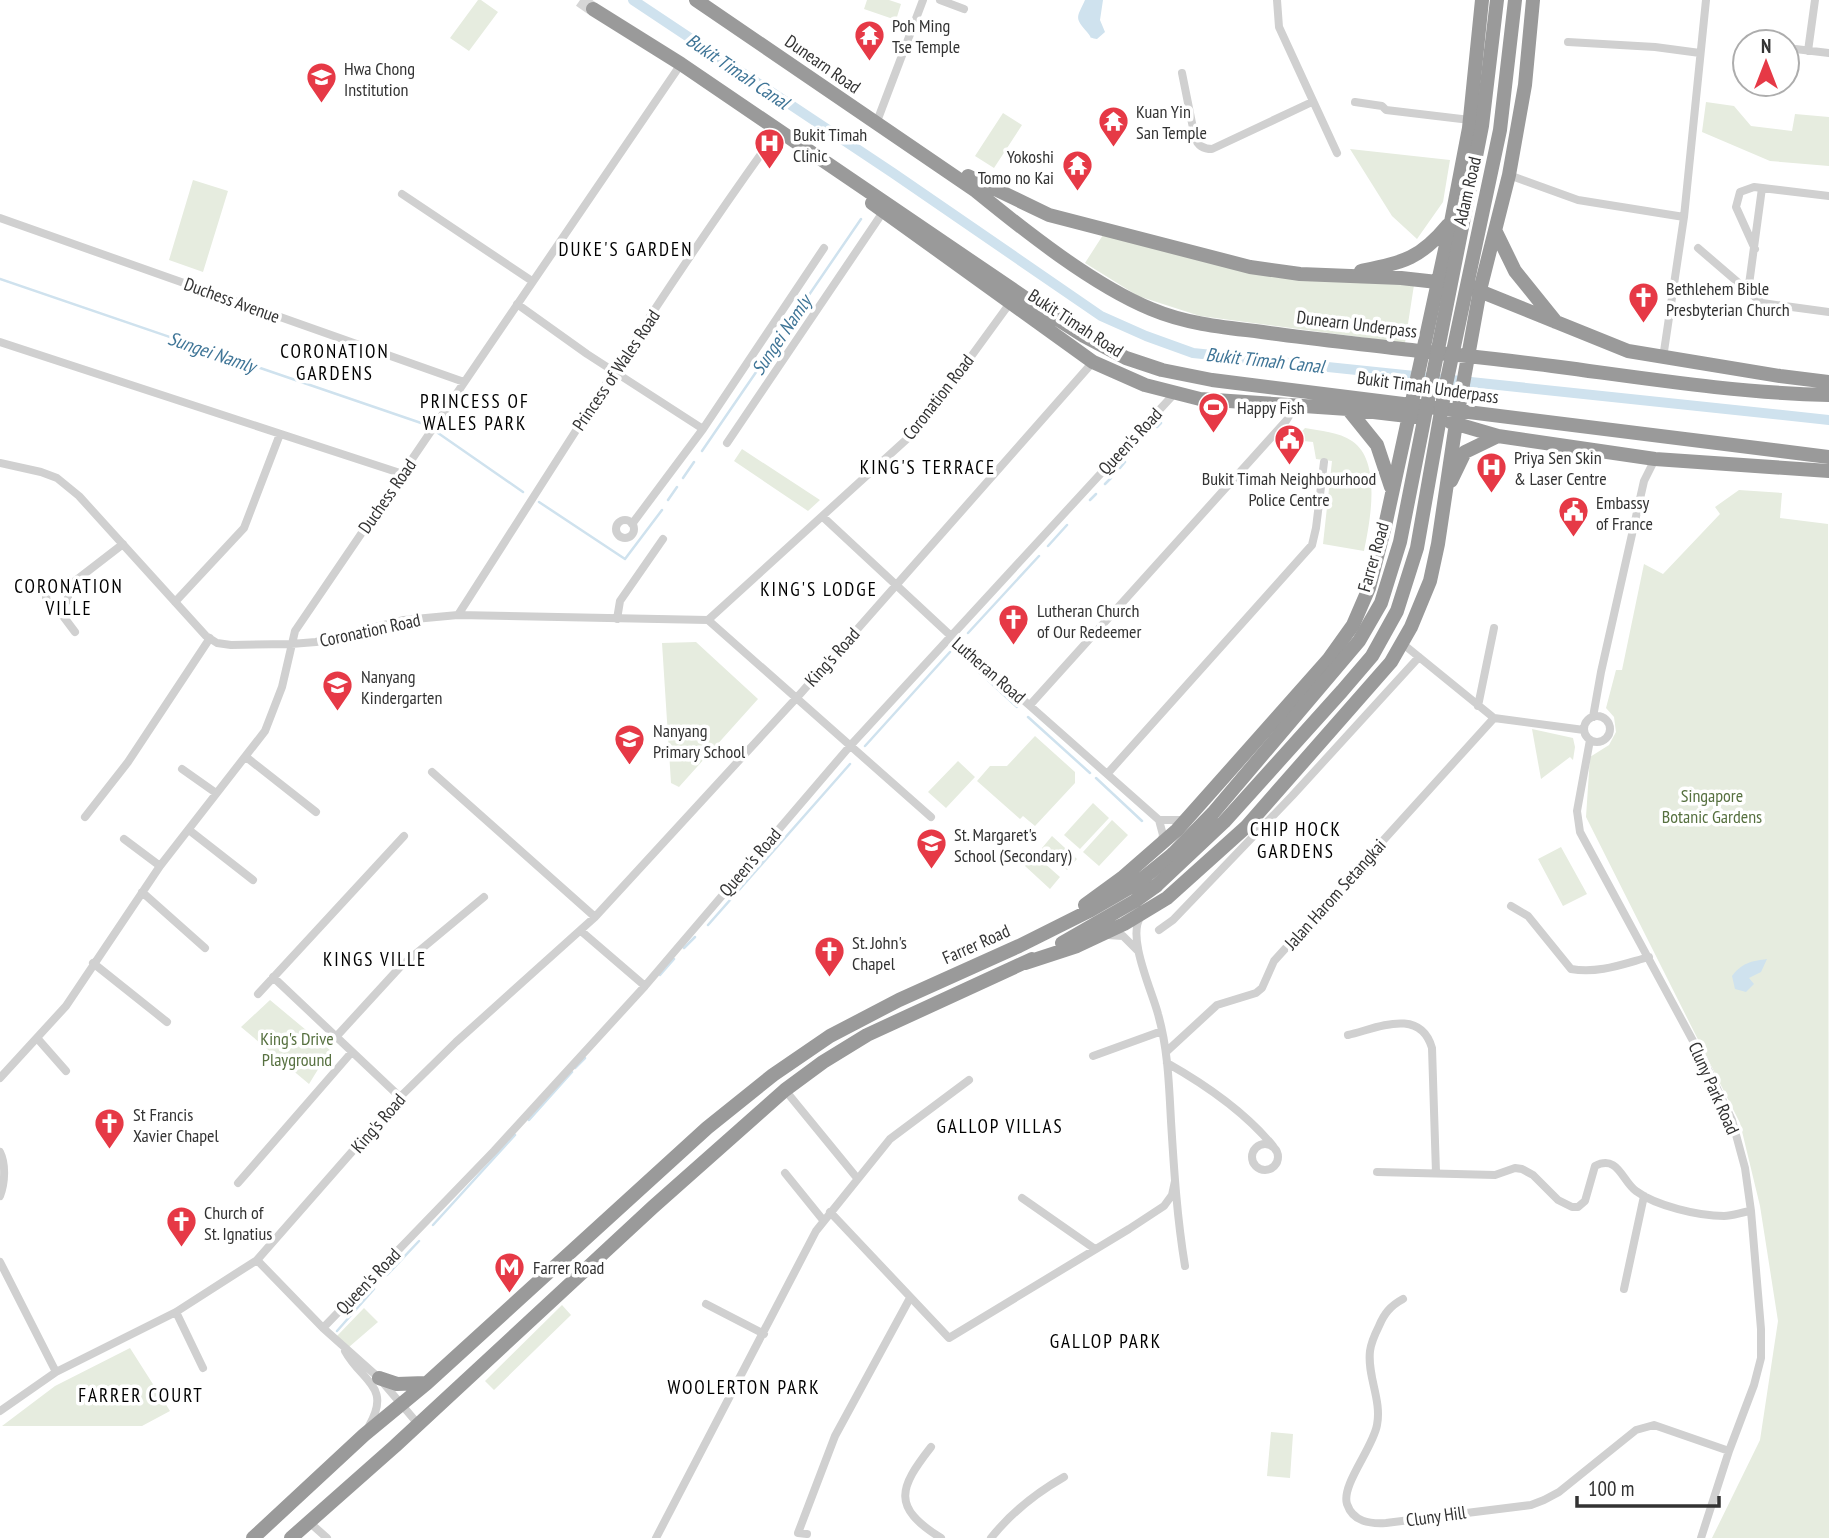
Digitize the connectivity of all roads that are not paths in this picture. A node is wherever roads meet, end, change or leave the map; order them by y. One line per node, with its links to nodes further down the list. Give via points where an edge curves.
1 (696, 0): 23 (highway, Dunearn Road)
2 (922, 0): 23 (street)
3 (940, 0): 12 (street)
4 (1277, 0): 20 (street, via 1279,27)
5 (1482, 0): 22 (highway)
6 (1497, 0): 58 (highway, Adam Road, bridge, via 1482,126)
7 (1515, 0): 59 (highway, Adam Road, bridge, via 1500,130)
8 (1533, 0): 27 (highway, via 1525,85)
9 (1706, 0): 16 (street)
10 (1815, 0): 15 (street)
11 (593, 9): 18 (highway, Bukit Timah Road)
12 (964, 9)
13 (1568, 41): 16 (street)
14 (1801, 50): 15 (street)
15 (1808, 51): 17 (street)
16 (1700, 53): 36 (street)
17 (1829, 53)
18 (681, 64): 24 (highway, Bukit Timah Road); 44 (street, Duchess Road)
19 (1182, 73): 20 (street, via 1195,138 1207,149)
20 (1312, 102): 25 (street)
21 (1355, 102): 22 (street)
22 (1466, 119): 30 (highway)
23 (876, 124): 26 (highway, Dunearn Road)
24 (779, 129): 28 (highway, Bukit Timah Road); 55 (street, Princess of Wales Road)
25 (1336, 153)
26 (928, 159): 43 (highway, via 1049,215 1250,267); 61 (highway, Dunearn Underpass, via 1109,287 1184,320 1700,387)
27 (1509, 175): 33 (highway); 36 (street, via 1586,201)
28 (847, 176): 34 (highway, Bukit Timah Road); 35 (highway, Bukit Timah Road, via 852,188)
29 (1762, 188): 32 (street); 42 (street); 42 (street, via 1743,189 1736,202)
30 (1456, 189): 33 (highway, via 1468,213 1485,216); 38 (highway)
31 (402, 194): 44 (street)
32 (1829, 196)
33 (1503, 200): 39 (highway)
34 (898, 210): 71 (highway, Bukit Timah Underpass, via 1084,336 1162,370)
35 (883, 212): 48 (highway, Bukit Timah Road); 69 (street)
36 (1684, 217): 53 (street)
37 (0, 218): 56 (street, Duchess Avenue)
38 (1451, 222): 43 (highway, via 1419,254 1403,262); 45 (highway)
39 (1496, 232): 46 (highway); 51 (highway, via 1515,271)
40 (824, 248): 66 (street)
41 (1698, 248): 47 (street)
42 (1755, 249): 47 (street)
43 (1339, 275): 45 (highway)
44 (532, 281): 49 (street, Duchess Road)
45 (1438, 281): 46 (highway); 64 (highway)
46 (1480, 290): 51 (highway); 65 (highway)
47 (1748, 292): 50 (street, via 1762,303)
48 (1010, 303): 54 (highway, Bukit Timah Road); 80 (street, Coronation Road, via 919,428)
49 (517, 304): 55 (street); 56 (street, Duchess Road)
50 (1829, 312)
51 (1557, 323): 53 (highway, via 1628,351)
52 (0, 342): 67 (street)
53 (1663, 358): 57 (highway)
54 (1093, 362): 60 (highway, Bukit Timah Road); 86 (street, King's Road)
55 (614, 372): 66 (street); 90 (street, Princess of Wales Road)
56 (464, 382): 76 (street, Duchess Road)
57 (1829, 382)
58 (1429, 386): 121 (highway, Farrer Road, bridge, via 1400,542 1370,624 1213,813)
59 (1445, 389): 136 (highway, Farrer Road, bridge, via 1410,576 1387,632 1350,683 1224,822 1156,886)
60 (1174, 394): 62 (highway, Bukit Timah Road); 95 (street, Queen's Road)
61 (1829, 394)
62 (1296, 405): 63 (highway, Bukit Timah Road); 101 (street)
63 (1348, 410): 64 (highway, Bukit Timah Road); 78 (highway, via 1377,446)
64 (1409, 416): 65 (highway, Bukit Timah Road); 78 (highway)
65 (1456, 423): 68 (highway, Bukit Timah Road); 79 (highway)
66 (703, 429): 81 (street)
67 (281, 434): 76 (street); 88 (street, via 244,528)
68 (1498, 436): 70 (highway, Bukit Timah Road); 79 (highway, via 1465,452)
69 (727, 443)
70 (1640, 456): 72 (highway, Bukit Timah Road); 77 (street)
71 (1829, 457)
72 (1655, 459): 75 (highway, Bukit Timah Road); 77 (street)
73 (1324, 461): 111 (street, via 1312,545)
74 (0, 463): 85 (street, via 57,478)
75 (1829, 471)
76 (403, 474): 97 (street, Duchess Road, via 301,621)
77 (1644, 481): 103 (street)
78 (1392, 490): 82 (highway)
79 (1446, 492): 83 (highway)
80 (823, 517): 86 (street, Lutheran Road); 92 (street, Coronation Road)
81 (632, 524)
82 (1385, 526): 83 (highway, via 1398,513 1416,512 1429,519); 117 (highway, via 1369,588 1353,625 1328,660)
83 (1439, 534): 98 (highway, via 1430,581)
84 (663, 539): 91 (street, via 620,601)
85 (123, 544): 87 (street); 88 (street)
86 (897, 584): 95 (street, Lutheran Road); 100 (street, King's Road)
87 (66, 588): 89 (street, via 68,601); 89 (street, via 59,584 47,590 47,602)
88 (175, 602): 96 (street)
89 (57, 608): 94 (street)
90 (458, 615): 91 (street, Coronation Road); 97 (street, Coronation Road, via 404,620)
91 (617, 619): 92 (street, Coronation Road)
92 (708, 620): 100 (street)
93 (1494, 628): 102 (street)
94 (75, 632)
95 (951, 636): 101 (street, Lutheran Road); 107 (street, Queen's Road)
96 (210, 638): 97 (street, Coronation Road, via 231,645); 114 (street, via 128,762)
97 (291, 644): 108 (street, Duchess Road, via 272,717)
98 (1403, 644): 99 (street); 127 (highway, via 1247,827)
99 (1419, 657): 102 (street); 129 (street, via 1292,796)
100 (797, 697): 107 (street); 128 (street, King's Road)
101 (1030, 705): 111 (street, Lutheran Road)
102 (1478, 706): 104 (street)
103 (1593, 717): 105 (street); 106 (street, via 1606,720 1609,733 1600,742)
104 (1494, 718): 105 (street); 145 (street, Jalan Harom Setangkai, via 1274,961 1262,988 1217,1005)
105 (1584, 730): 106 (street)
106 (1590, 740): 134 (street, Cluny Park Road, via 1577,811 1580,832)
107 (850, 746): 115 (street); 138 (street, Queen's Road)
108 (246, 757): 112 (street, Duchess Road); 113 (street)
109 (182, 769): 112 (street)
110 (432, 772): 128 (street)
111 (1108, 773): 116 (street, Lutheran Road)
112 (216, 793): 118 (street, Duchess Road)
113 (316, 812)
114 (85, 817)
115 (931, 817)
116 (1159, 820): 117 (street); 121 (street)
117 (1186, 820): 121 (highway)
118 (189, 830): 122 (street, Duchess Road); 123 (street)
119 (404, 836): 137 (street)
120 (124, 839): 122 (street)
121 (1167, 849): 185 (highway, Farrer Road, via 1136,884 1091,910 898,1000 798,1056 707,1128)
122 (160, 866): 124 (street, Duchess Road)
123 (253, 880)
124 (142, 892): 132 (street); 135 (street, Duchess Road)
125 (484, 897): 144 (street, via 401,966)
126 (1511, 906): 134 (street, via 1528,916 1570,969 1604,970)
127 (1143, 914): 131 (highway); 133 (street, via 1136,924)
128 (595, 917): 130 (street, King's Road)
129 (1159, 930)
130 (581, 931): 138 (street); 153 (street, King's Road)
131 (1095, 937): 133 (street, via 1118,934); 136 (highway)
132 (205, 948)
133 (1139, 953): 141 (street)
134 (1649, 957): 167 (street, Cluny Park Road, via 1732,1120)
135 (93, 963): 140 (street); 143 (street, Duchess Road, via 66,1006)
136 (1025, 963): 152 (highway, Farrer Road, via 867,1035)
137 (273, 977): 139 (street); 144 (street)
138 (645, 986): 179 (street, Queen's Road)
139 (258, 994)
140 (167, 1022)
141 (1162, 1031): 145 (street); 147 (street)
142 (1348, 1035): 160 (street, via 1410,1022 1429,1038)
143 (37, 1038): 149 (street); 150 (street, Duchess Road)
144 (335, 1038): 146 (street)
145 (1166, 1052): 148 (street)
146 (351, 1053): 153 (street); 163 (street)
147 (1093, 1056)
148 (1167, 1063): 154 (street, via 1200,1082); 162 (street)
149 (66, 1070)
150 (0, 1078)
151 (970, 1080): 161 (street, via 899,1132)
152 (785, 1090): 161 (street); 188 (highway, Farrer Road)
153 (400, 1097): 171 (street, King's Road)
154 (1254, 1126): 155 (street); 156 (street, via 1258,1135)
155 (1273, 1146): 156 (street, via 1263,1144); 156 (street, via 1279,1158 1269,1169 1254,1164)
156 (1254, 1149)
157 (0, 1152): 164 (street, via 4,1161)
158 (1377, 1172): 160 (street)
159 (785, 1173): 169 (street)
160 (1436, 1173): 165 (street, via 1495,1175 1522,1168 1566,1206 1578,1207 1587,1197 1595,1166 1606,1162)
161 (857, 1178): 168 (street)
162 (1175, 1181): 170 (street, via 1164,1206); 173 (street)
163 (238, 1184)
164 (0, 1196)
165 (1644, 1196): 167 (street, via 1669,1208 1724,1216); 174 (street)
166 (1021, 1198): 170 (street)
167 (1751, 1211): 191 (street, Cluny Park Road, via 1761,1358)
168 (830, 1212): 169 (street); 175 (street)
169 (824, 1220): 180 (street)
170 (1095, 1249): 175 (street, via 949,1338)
171 (257, 1260): 178 (street, King's Road); 179 (street)
172 (0, 1262): 183 (street)
173 (1185, 1266)
174 (1624, 1289)
175 (910, 1298): 194 (street, via 835,1436 798,1533)
176 (1403, 1299): 191 (street, Cluny Hill, via 1392,1304 1383,1317 1370,1352 1378,1423 1346,1497 1351,1513 1363,1522 1531,1506 1559,1492 1646,1426 1660,1426)
177 (706, 1304): 180 (street)
178 (176, 1312): 182 (street); 183 (street, King's Road)
179 (323, 1328): 181 (street)
180 (764, 1334): 198 (street)
181 (344, 1347): 184 (street); 189 (street, via 377,1394 377,1411)
182 (203, 1368)
183 (56, 1372): 187 (street, King's Road)
184 (379, 1378): 185 (highway, via 397,1384); 186 (street)
185 (427, 1383): 186 (highway, Farrer Road)
186 (400, 1404): 188 (street); 189 (highway, Farrer Road)
187 (0, 1411)
188 (418, 1424): 193 (highway, Farrer Road)
189 (364, 1434): 195 (highway, Farrer Road)
190 (931, 1447): 199 (street, via 904,1492 918,1522)
191 (1729, 1451): 201 (street, Cluny Park Road)
192 (1064, 1477): 200 (street, via 1025,1503)
193 (309, 1522): 196 (highway, Farrer Road); 197 (street)
194 (807, 1534)
195 (253, 1538)
196 (291, 1538)
197 (327, 1538)
198 (656, 1538)
199 (941, 1538)
200 (990, 1538)
201 (1701, 1538)

